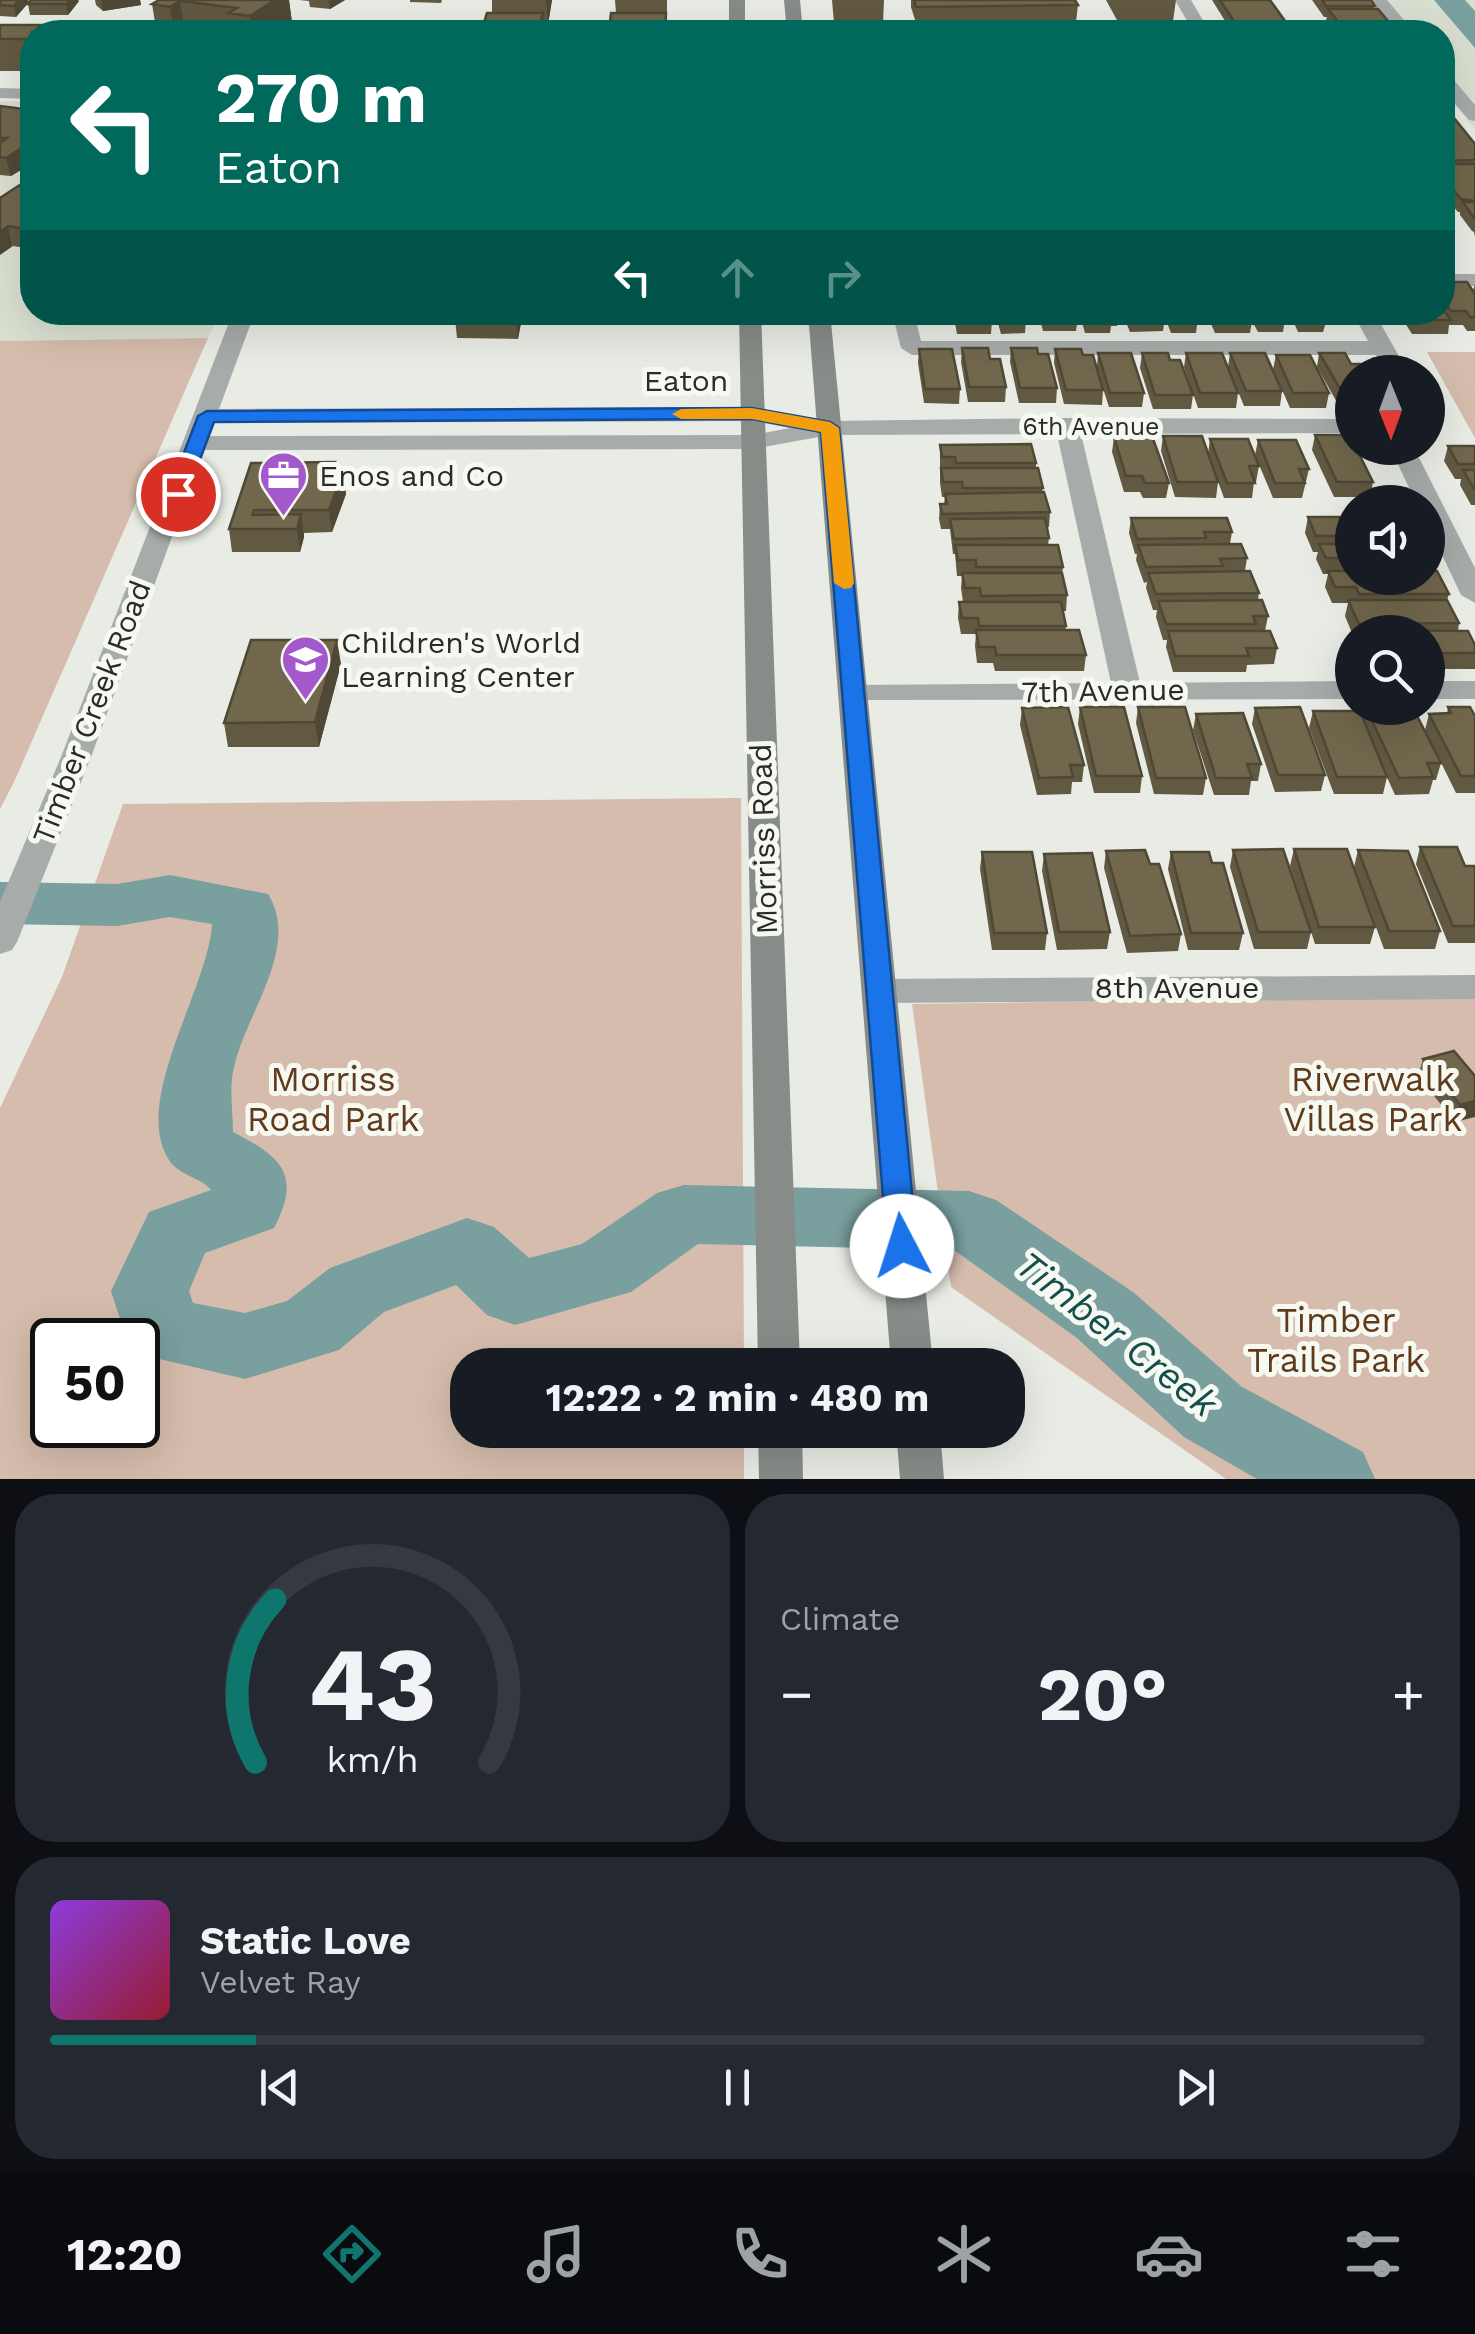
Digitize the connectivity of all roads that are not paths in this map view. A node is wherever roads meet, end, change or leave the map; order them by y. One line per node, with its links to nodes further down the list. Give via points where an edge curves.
1 (1379, 0): 2 (street)
2 (1396, 20)
3 (1455, 95): 4 (street)
4 (1475, 116)
5 (239, 325): 12 (street, Timber Creek Road)
6 (750, 325): 15 (main road, Morriss Road)
7 (821, 325): 16 (main road)
8 (906, 325): 10 (street, via 912,348)
9 (1371, 325): 10 (street)
10 (1384, 348): 11 (street)
11 (1388, 355)
12 (207, 416): 15 (street, Eaton); 17 (street, Timber Creek Road)
13 (1067, 425): 14 (street, 6th Avenue); 16 (street, 6th Avenue); 23 (street)
14 (1335, 426)
15 (752, 428): 16 (street, Eaton); 17 (street, Eaton); 28 (main road, Morriss Road)
16 (830, 428): 24 (main road)
17 (198, 443): 25 (street, Timber Creek Road)
18 (1410, 465): 19 (street)
19 (1475, 595)
20 (1335, 690): 23 (street, 7th Avenue)
21 (1445, 690): 22 (street)
22 (1475, 690)
23 (1127, 691): 24 (street, 7th Avenue)
24 (853, 694): 27 (main road)
25 (0, 942)
26 (1475, 986): 27 (street, 8th Avenue)
27 (879, 991): 29 (main road)
28 (779, 1348)
29 (911, 1348)
30 (780, 1448): 32 (main road)
31 (919, 1448): 33 (main road)
32 (781, 1479)
33 (922, 1479)

